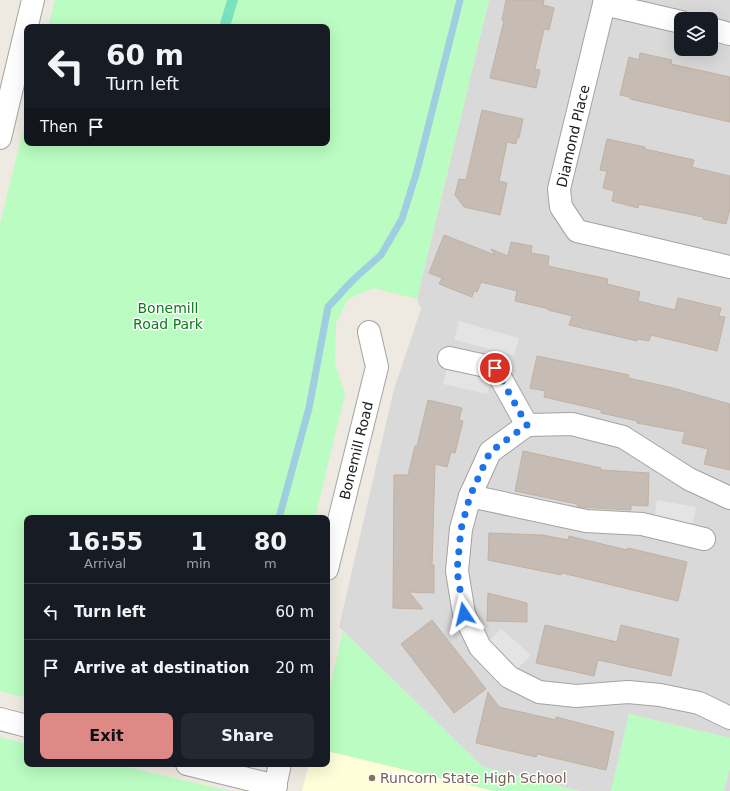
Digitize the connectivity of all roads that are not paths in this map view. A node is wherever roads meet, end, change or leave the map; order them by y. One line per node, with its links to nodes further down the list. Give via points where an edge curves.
1 (33, 0): 4 (street)
2 (604, 2): 3 (street); 9 (street, Diamond Place, via 559,189 561,207 577,231)
3 (674, 20)
4 (27, 24)
5 (718, 31): 6 (street)
6 (730, 34)
7 (24, 38): 8 (street)
8 (0, 138)
9 (730, 267)
10 (368, 332): 16 (street, Bonemill Road, via 377,367)
11 (449, 358): 12 (street, via 495,368)
12 (527, 425): 13 (street, via 490,452); 14 (street, via 572,424 623,437 690,479)
13 (470, 496): 15 (street, via 586,521 642,524); 17 (street, via 461,529 457,571 464,614 480,646 509,677 539,692 576,696 628,692 660,695 699,703)
14 (730, 498)
15 (704, 539)
16 (330, 557)
17 (730, 718)
18 (0, 719): 19 (street)
19 (24, 725)
20 (198, 767): 22 (street)
21 (279, 767): 22 (street)
22 (275, 788)

